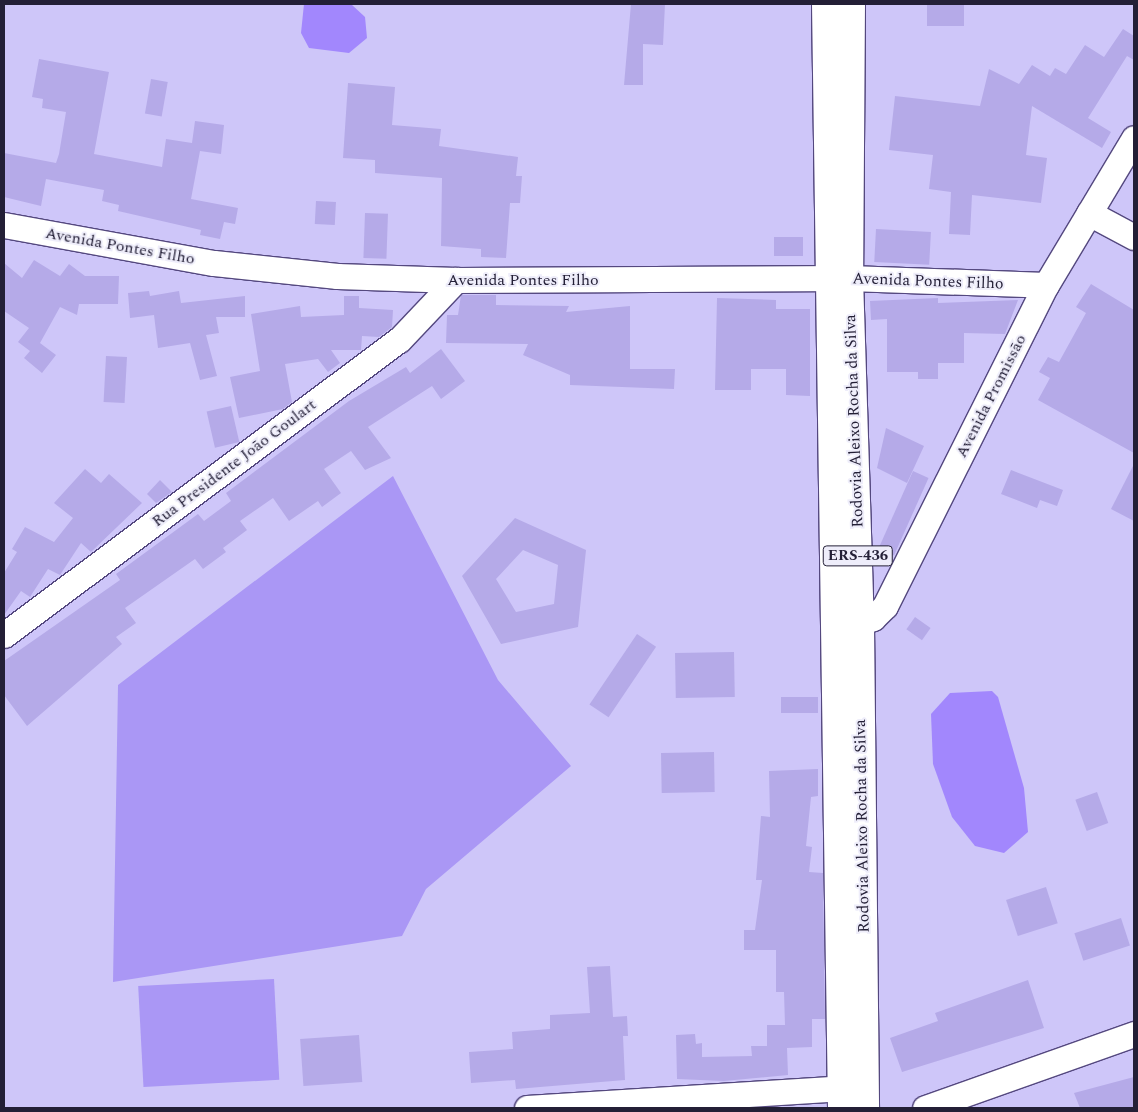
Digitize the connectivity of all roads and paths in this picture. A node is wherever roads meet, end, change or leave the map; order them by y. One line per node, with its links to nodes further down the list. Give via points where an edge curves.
1 (826, 4): 7 (main road, Rodovia Aleixo Rocha da Silva / ERS-436)
2 (851, 4): 7 (main road, Rodovia Aleixo Rocha da Silva / ERS-436)
3 (1134, 138): 4 (street, Avenida Promissão)
4 (1089, 213): 6 (street); 9 (street, Avenida Promissão)
5 (4, 225): 8 (street, Avenida Pontes Filho, via 214,264 337,276)
6 (1134, 237)
7 (838, 278): 8 (street, Avenida Pontes Filho); 9 (street, Avenida Pontes Filho); 10 (main road, Rodovia Aleixo Rocha da Silva / ERS-436); 11 (main road, Rodovia Aleixo Rocha da Silva / ERS-436)
8 (456, 280): 12 (street, Rua Presidente João Goulart, via 399,340)
9 (1046, 285): 10 (street, Avenida Promissão, via 885,606)
10 (860, 625): 11 (street, Avenida Promissão); 14 (main road, Rodovia Aleixo Rocha da Silva / ERS-436)
11 (832, 631): 14 (main road, Rodovia Aleixo Rocha da Silva / ERS-436)
12 (4, 635)
13 (1134, 1034): 17 (street)
14 (853, 1098): 15 (street)
15 (619, 1105): 16 (street)
16 (527, 1108)
17 (925, 1108)

